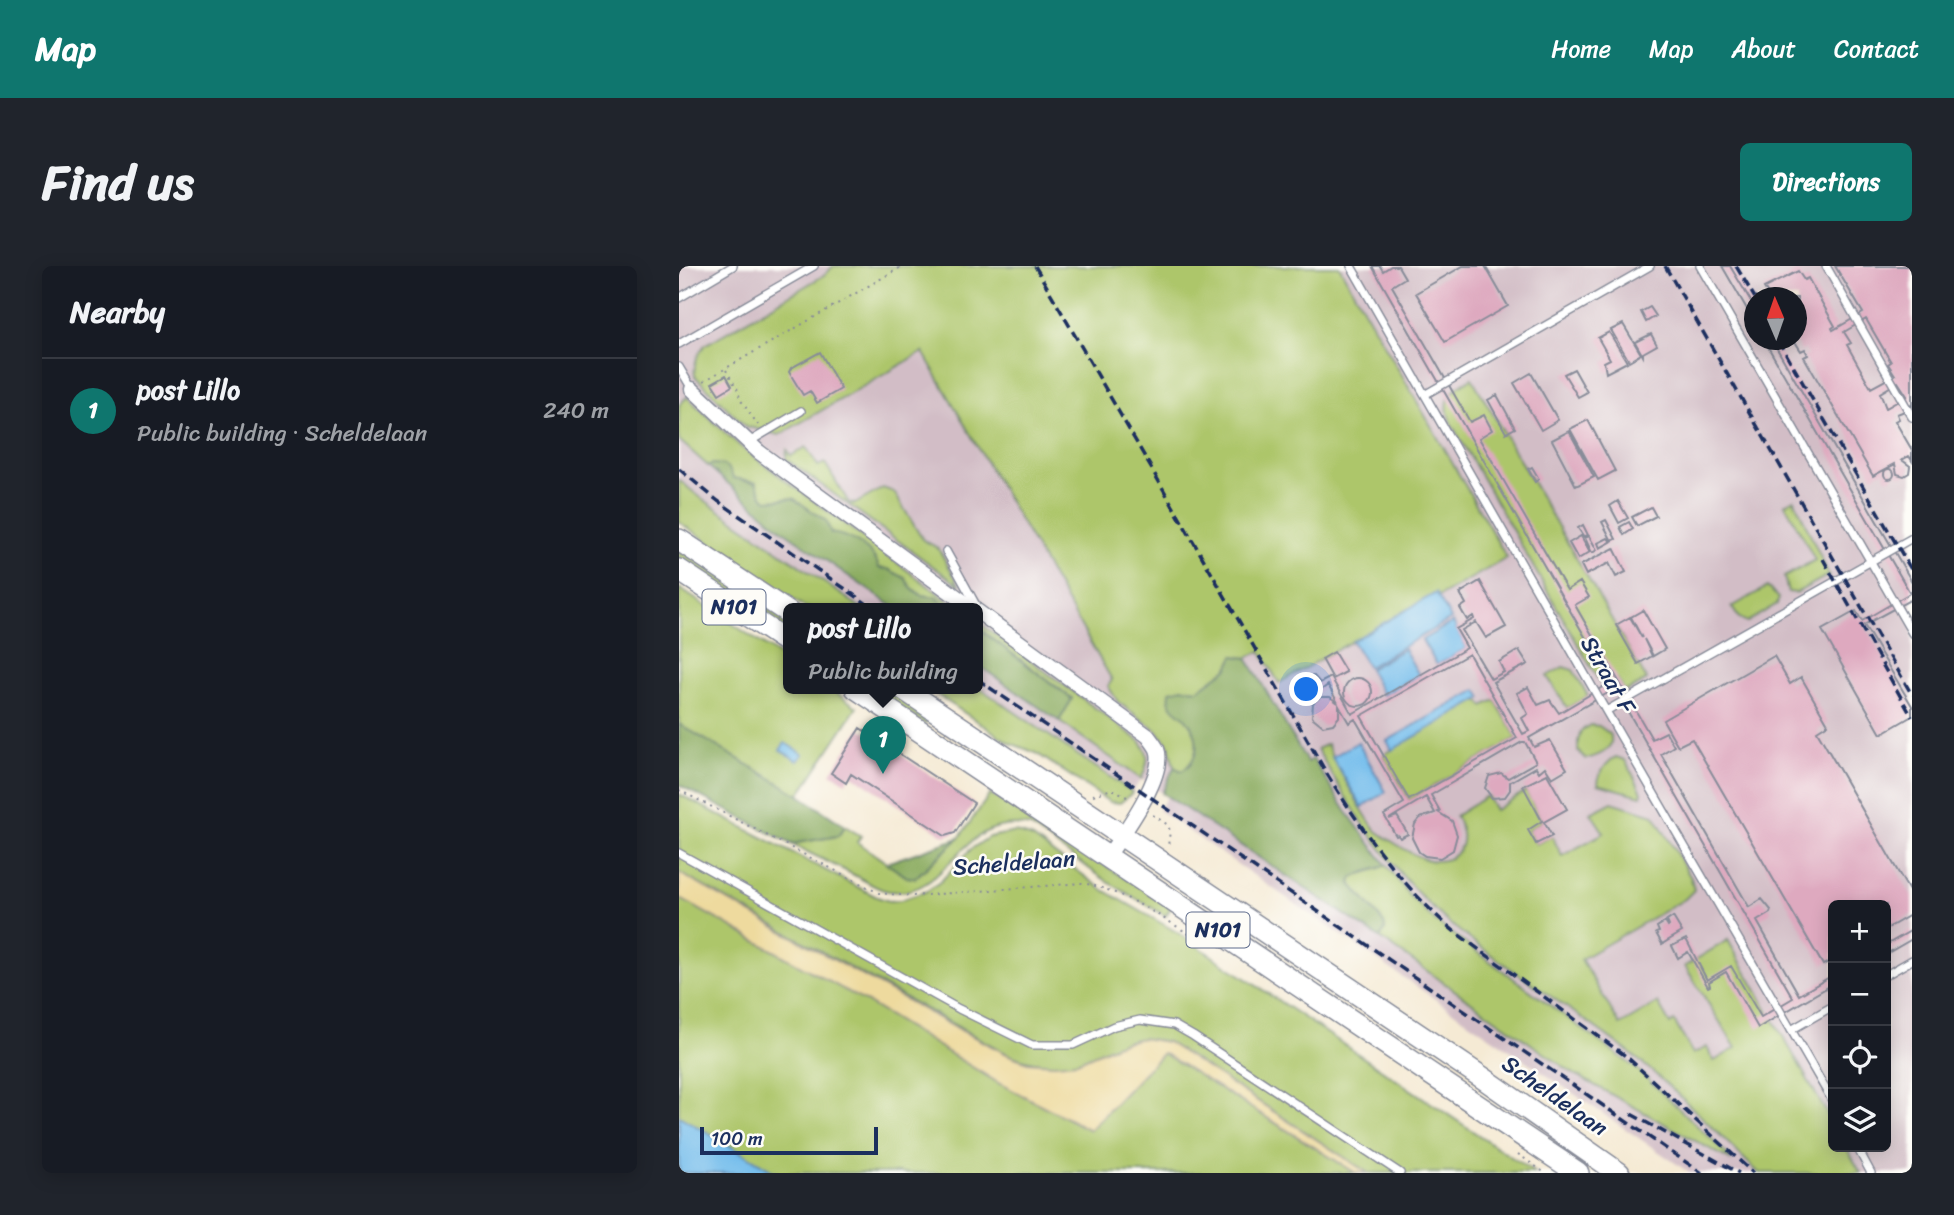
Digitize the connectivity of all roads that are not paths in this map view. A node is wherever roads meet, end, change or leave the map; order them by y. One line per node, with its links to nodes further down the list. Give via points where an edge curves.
1 (733, 266): 7 (lane)
2 (814, 266): 8 (lane)
3 (1351, 266): 11 (lane, Straat F)
4 (1650, 266): 11 (lane)
5 (1700, 266): 18 (lane)
6 (1826, 266): 13 (lane)
7 (679, 298)
8 (679, 344)
9 (679, 367): 10 (lane)
10 (698, 385): 14 (street)
11 (1426, 394): 28 (lane, Straat F)
12 (801, 411): 14 (lane)
13 (1912, 417)
14 (748, 442): 20 (street)
15 (1912, 538): 18 (lane)
16 (679, 540): 22 (main road, N101)
17 (946, 551): 21 (lane)
18 (1870, 561): 24 (lane); 28 (lane)
19 (679, 570): 25 (main road, N101)
20 (967, 603)
21 (973, 603)
22 (783, 609)
23 (983, 614): 29 (street, via 1148,736 1158,751 1154,781)
24 (1912, 633)
25 (783, 639)
26 (865, 694): 31 (main road, Scheldelaan / N101)
27 (911, 694): 29 (main road, Scheldelaan / N101)
28 (1606, 711): 35 (lane, Straat F)
29 (1122, 835): 31 (street); 40 (main road, Scheldelaan / N101)
30 (679, 853): 38 (lane, via 1032,1045 1073,1045 1140,1020 1174,1025)
31 (1108, 856): 39 (main road, Scheldelaan / N101)
32 (1912, 960): 33 (lane)
33 (1891, 972)
34 (1828, 1009): 35 (lane)
35 (1791, 1030): 36 (lane, Straat F)
36 (1828, 1093)
37 (1860, 1152): 41 (lane)
38 (1401, 1173)
39 (1578, 1173)
40 (1619, 1173)
41 (1871, 1173)

